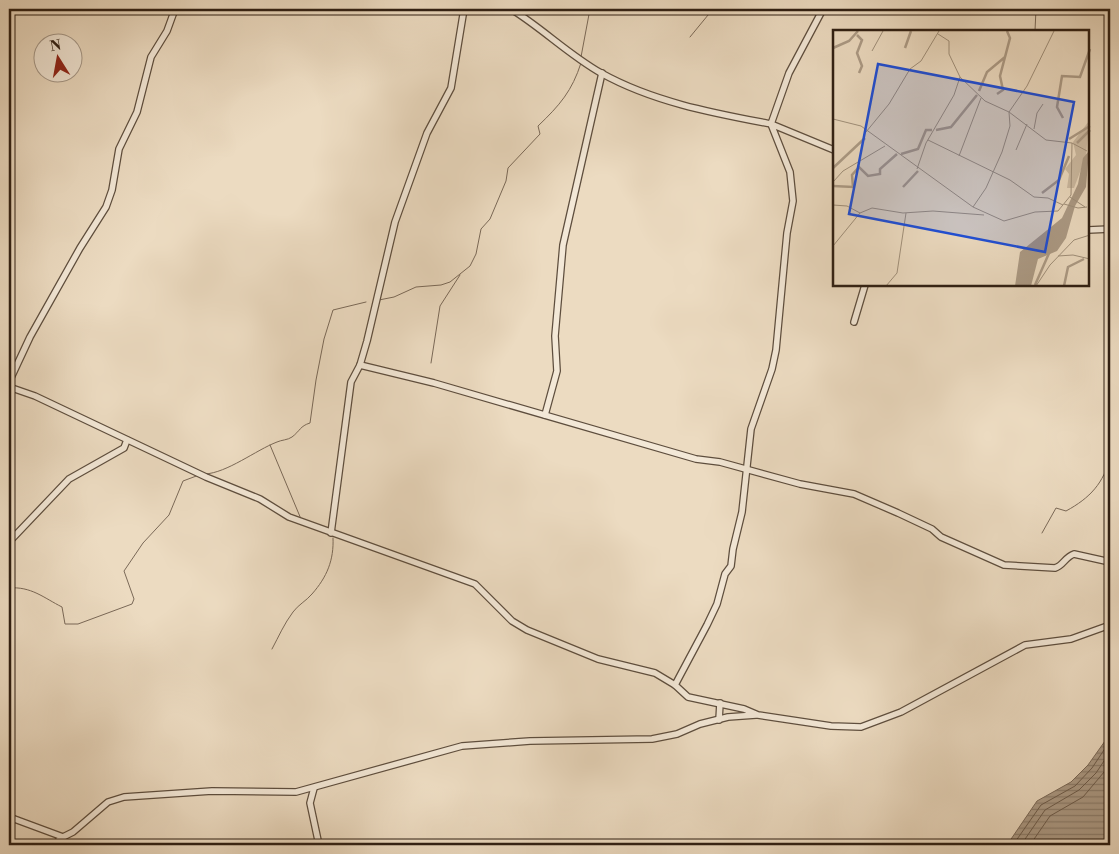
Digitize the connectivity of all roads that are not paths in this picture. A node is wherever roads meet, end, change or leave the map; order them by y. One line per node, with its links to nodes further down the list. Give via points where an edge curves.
1 (175, 9): 13 (street, via 167,31 151,57 138,112 119,150 106,207 80,248)
2 (464, 9): 12 (street, via 451,88 426,134 395,222)
3 (511, 9): 5 (street)
4 (822, 9): 6 (street, via 789,73)
5 (602, 73): 6 (street, via 668,101); 15 (street, via 563,245 555,336 557,371)
6 (772, 124): 7 (street); 17 (street, via 790,172 793,201 786,234 776,350 752,429)
7 (833, 150)
8 (1110, 229): 9 (street)
9 (1089, 230)
10 (865, 286): 11 (street)
11 (854, 322)
12 (360, 365): 15 (street); 18 (street, via 351,382)
13 (9, 382)
14 (9, 387): 16 (street, via 36,396)
15 (545, 415): 17 (street, via 645,446)
16 (127, 440): 18 (street, via 260,499 289,517); 19 (street, via 124,448 69,479)
17 (747, 469): 20 (street, via 800,484 854,494 1004,565 1055,568 1074,554); 22 (street, via 731,566 725,574 707,625)
18 (331, 533): 22 (street, via 475,584 512,621 527,630 598,659 655,673)
19 (9, 542)
20 (1110, 562)
21 (1110, 625): 24 (street, via 1071,639 1025,646 871,725 831,726)
22 (675, 685): 23 (street, via 688,697)
23 (720, 704): 24 (street); 25 (street)
24 (758, 715): 25 (street)
25 (718, 720): 26 (street, via 652,739 462,746)
26 (314, 788): 28 (street, via 296,792 212,791 124,797 108,802); 30 (street, via 310,802)
27 (9, 817): 28 (street)
28 (63, 837): 29 (street)
29 (53, 845)
30 (319, 845)

